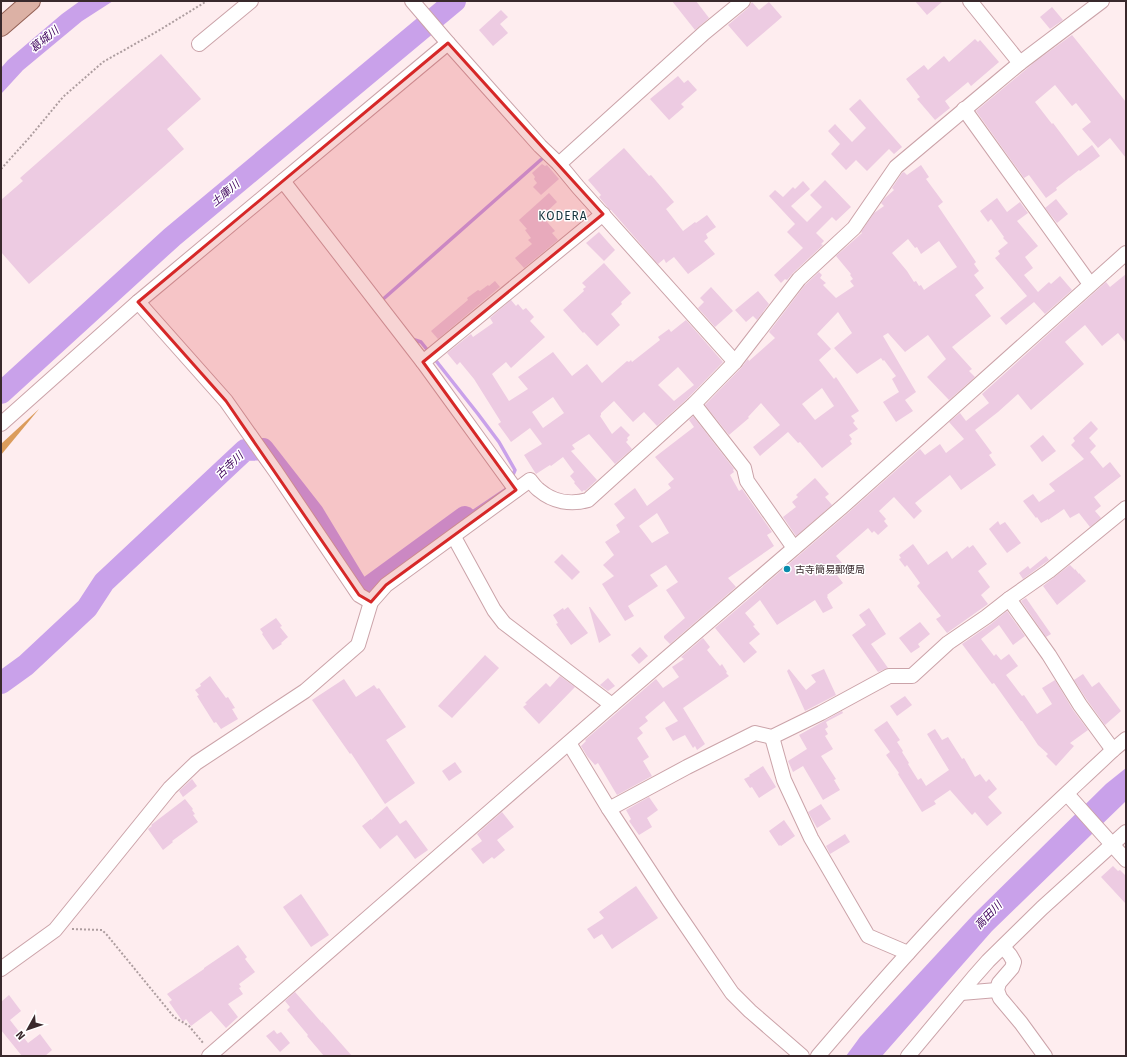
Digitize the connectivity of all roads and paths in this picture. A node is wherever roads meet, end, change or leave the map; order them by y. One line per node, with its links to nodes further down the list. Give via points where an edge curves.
1 (31, 1): 8 (main road)
2 (207, 1): 14 (path, via 103,62 62,97)
3 (251, 1): 10 (street)
4 (743, 1): 13 (street)
5 (970, 1): 11 (street)
6 (1102, 1): 11 (street)
7 (417, 6): 9 (street)
8 (1, 27)
9 (444, 38): 13 (street); 15 (street)
10 (199, 44)
11 (1020, 63): 12 (street)
12 (964, 109): 18 (street); 21 (street, via 896,167 854,228 799,279)
13 (559, 164): 16 (street)
14 (1, 169)
15 (283, 181): 19 (street); 20 (street)
16 (603, 214): 20 (street); 21 (street)
17 (1126, 253): 18 (street)
18 (1090, 284): 27 (street)
19 (138, 302): 23 (street); 29 (street, via 226,401 359,595)
20 (423, 362): 24 (street)
21 (735, 362): 22 (street)
22 (694, 404): 24 (street, via 588,500 577,503 554,500 530,480); 27 (street, via 744,468 747,481)
23 (1, 424)
24 (516, 490): 26 (street)
25 (1126, 508): 28 (street, via 1049,571)
26 (454, 537): 29 (street, via 386,585); 30 (street, via 494,610 504,623)
27 (794, 548): 30 (street)
28 (1009, 599): 31 (street, via 948,643 912,676 888,676); 34 (street)
29 (371, 602): 40 (street, via 358,646 305,691 196,763 170,788)
30 (612, 705): 33 (street)
31 (772, 737): 36 (street, via 754,733); 42 (street, via 784,780 811,838 868,936)
32 (1126, 739): 34 (street)
33 (569, 743): 36 (street); 46 (street)
34 (1113, 750): 35 (street)
35 (1068, 795): 38 (street); 42 (street, via 967,890)
36 (609, 809): 47 (street, via 732,993)
37 (1126, 832): 38 (street)
38 (1111, 843): 39 (street); 41 (street)
39 (1126, 860)
40 (55, 930): 43 (street); 46 (path, via 102,930 174,1017 189,1026)
41 (1003, 947): 44 (street, via 1014,962); 45 (street)
42 (908, 954): 48 (street)
43 (1, 969)
44 (997, 990): 45 (street); 50 (street, via 1000,998)
45 (961, 993): 49 (street)
46 (210, 1055)
47 (802, 1056)
48 (818, 1056)
49 (908, 1056)
50 (1045, 1056)

